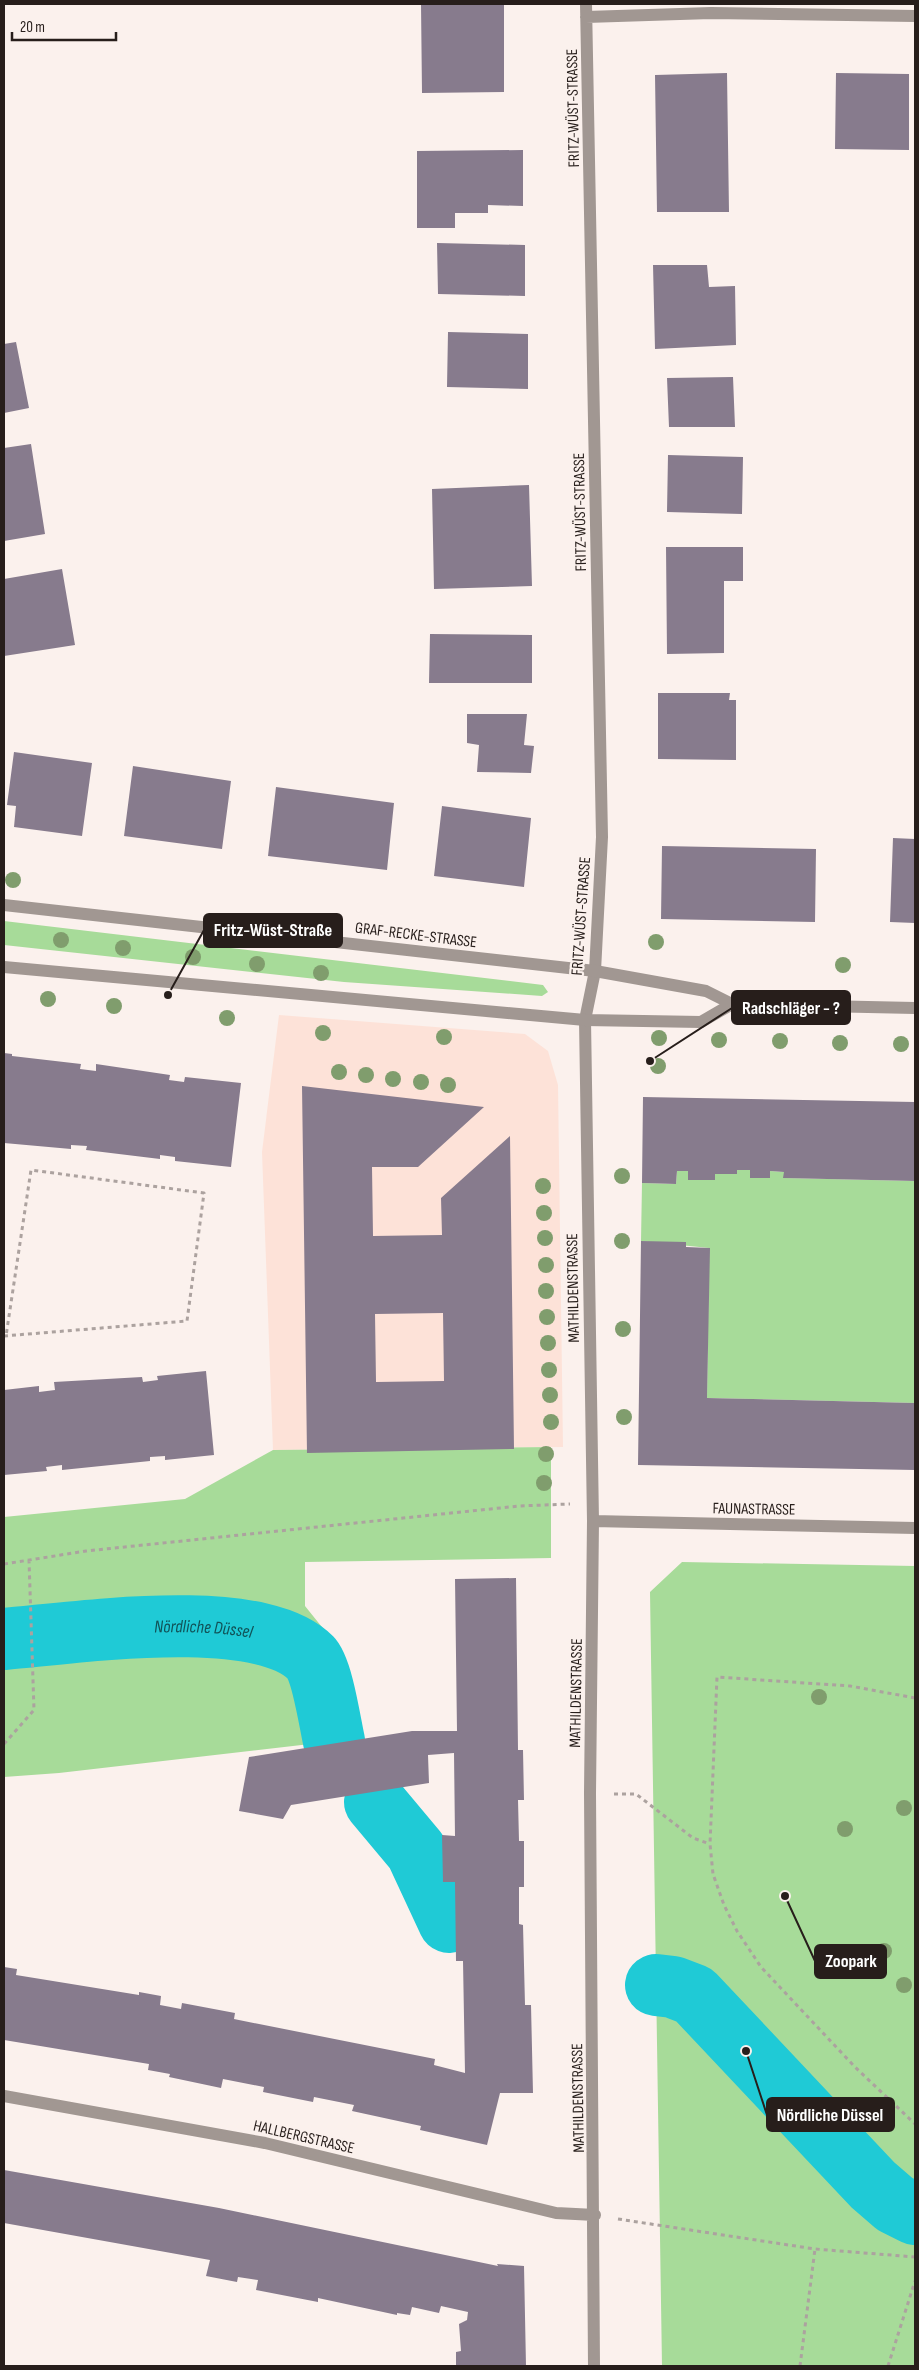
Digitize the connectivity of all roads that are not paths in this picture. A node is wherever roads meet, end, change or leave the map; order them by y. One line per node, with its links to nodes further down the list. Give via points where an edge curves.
1 (711, 8): 2 (street); 3 (street)
2 (586, 10): 6 (street, FRITZ-WÜST-STRASSE, via 602,837)
3 (915, 16)
4 (4, 905): 6 (street, GRAF-RECKE-STRASSE)
5 (4, 968): 9 (street)
6 (594, 971): 7 (street, GRAF-RECKE-STRASSE, via 706,991); 9 (street, FRITZ-WÜST-STRASSE)
7 (732, 1004): 8 (street, GRAF-RECKE-STRASSE); 9 (street, via 701,1022)
8 (915, 1008)
9 (585, 1020): 10 (street, MATHILDENSTRASSE)
10 (592, 1521): 11 (street, FAUNASTRASSE); 13 (street, MATHILDENSTRASSE, via 590,1793)
11 (915, 1528)
12 (4, 2096): 13 (street, HALLBERGSTRASSE, via 265,2143 556,2213)
13 (595, 2215): 14 (street, MATHILDENSTRASSE)
14 (594, 2366)

